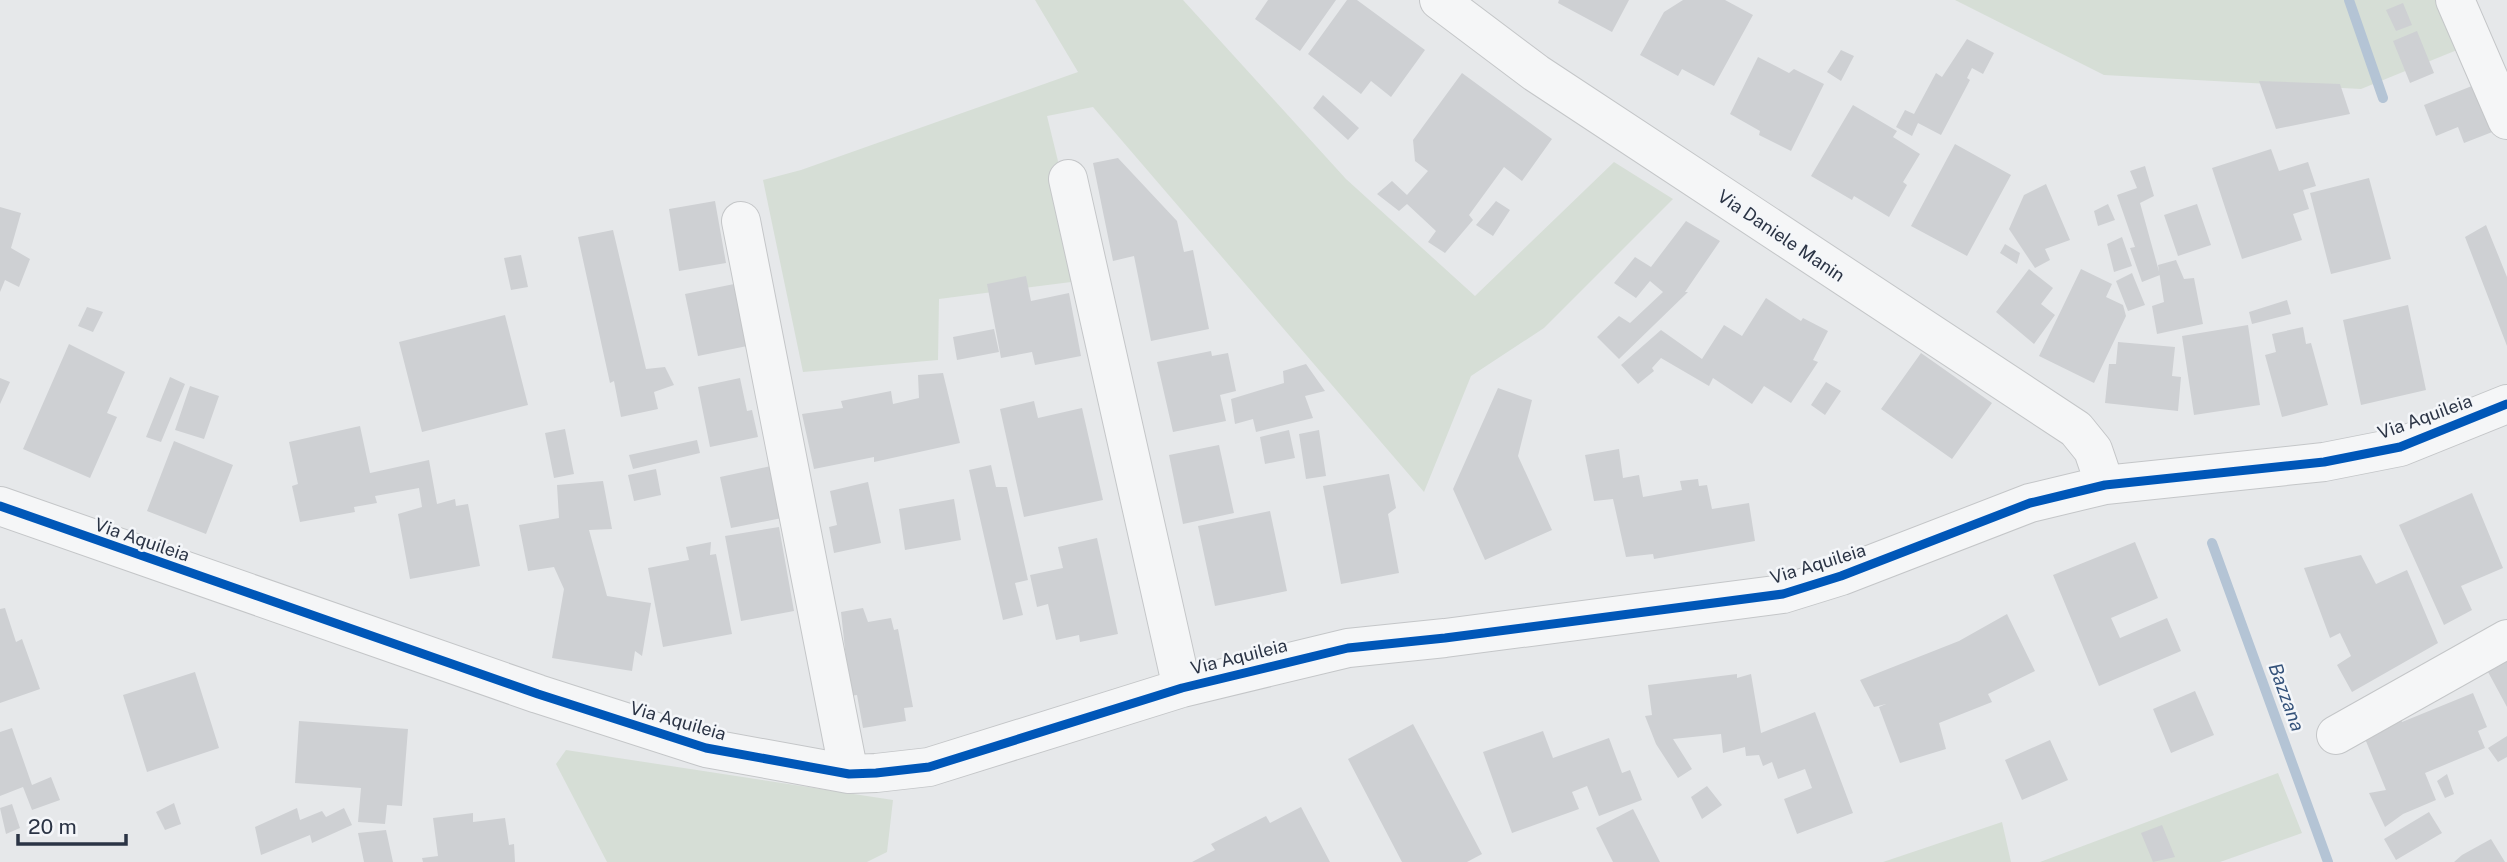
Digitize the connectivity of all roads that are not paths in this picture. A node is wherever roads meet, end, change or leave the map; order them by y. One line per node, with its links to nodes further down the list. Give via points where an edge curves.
1 (1439, 0): 7 (street, Via Daniele Manin, via 1536,73 2076,429 2093,450)
2 (2455, 0): 3 (street)
3 (2507, 120)
4 (1068, 179): 10 (street)
5 (741, 221): 12 (street)
6 (2507, 404): 7 (street, Via Aquileia, via 2400,447 2324,462)
7 (2105, 485): 10 (street, Via Aquileia, via 2030,503 1842,576 1783,594 1348,648)
8 (0, 506): 12 (street, Via Aquileia, via 693,744)
9 (2507, 639): 11 (street)
10 (1182, 688): 12 (street, Via Aquileia, via 929,767)
11 (2336, 735)
12 (849, 774)

